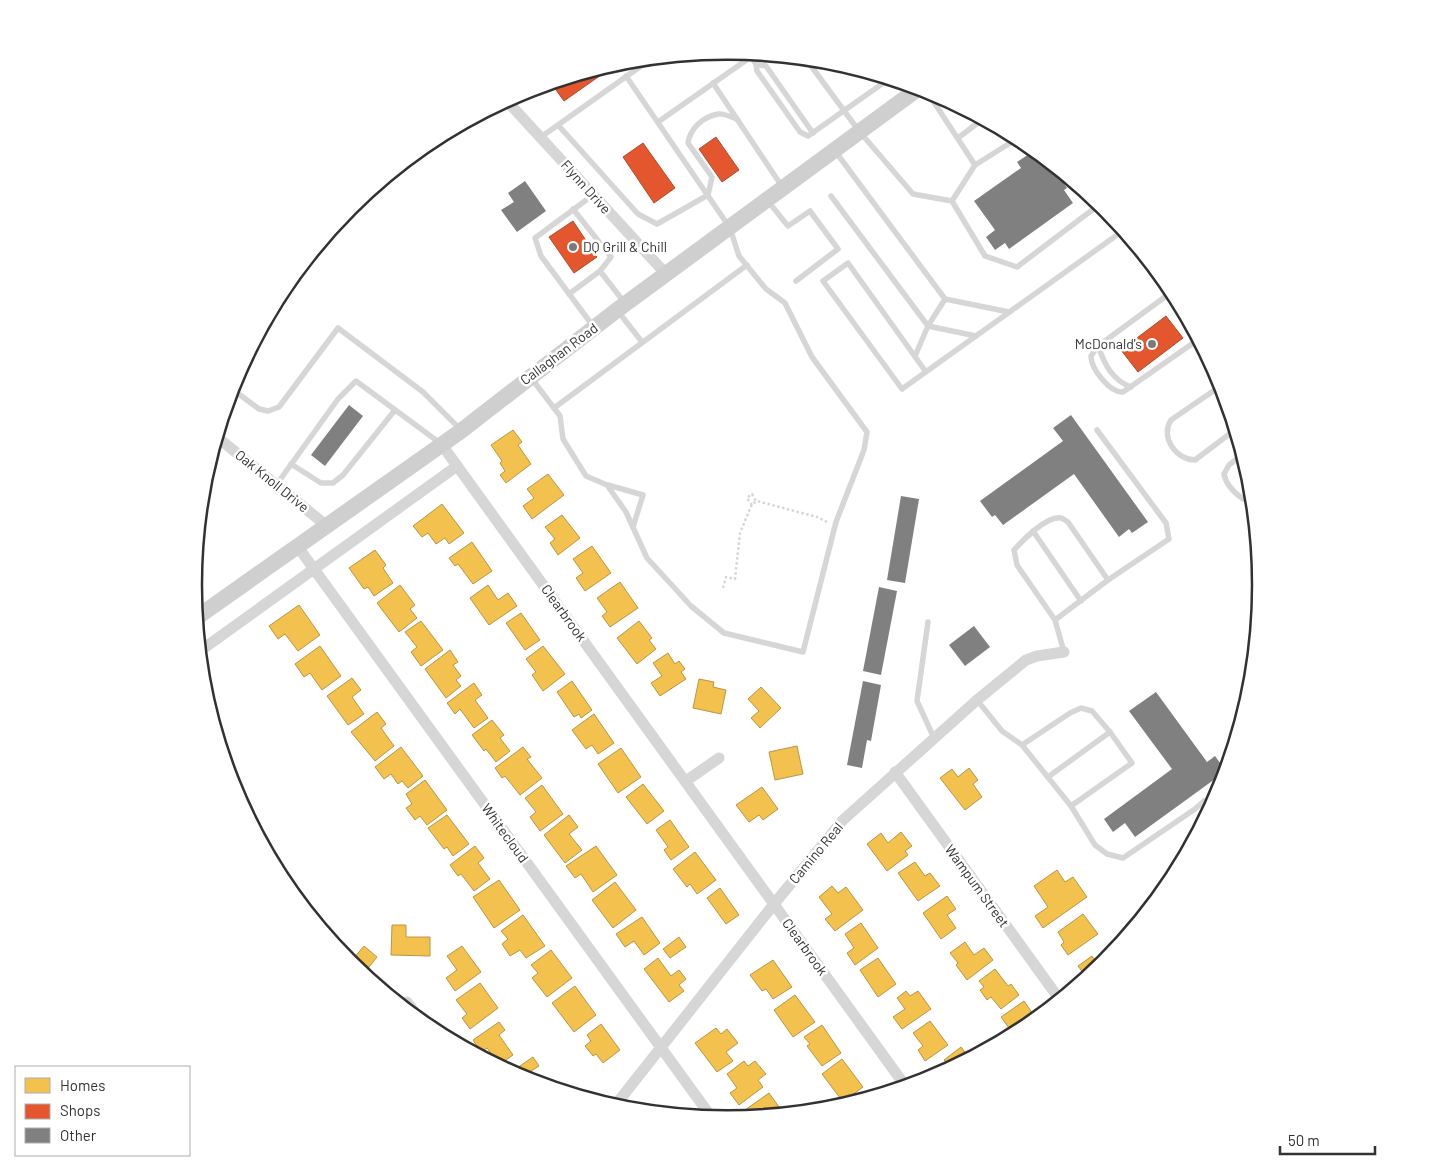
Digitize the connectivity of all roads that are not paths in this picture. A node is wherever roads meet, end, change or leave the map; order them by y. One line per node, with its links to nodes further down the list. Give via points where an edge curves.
1 (745, 61): 7 (lane)
2 (755, 61): 3 (lane)
3 (756, 64): 18 (lane, via 766,66); 18 (lane, via 757,71 800,132 808,136)
4 (812, 67): 12 (lane)
5 (638, 68): 6 (lane)
6 (626, 76): 14 (lane); 16 (lane)
7 (713, 83): 13 (lane); 14 (lane)
8 (882, 84): 12 (lane)
9 (911, 94): 17 (main road, Callaghan Road)
10 (923, 98): 20 (lane)
11 (512, 106): 19 (street, Flynn Drive)
12 (845, 111): 17 (lane); 18 (lane)
13 (737, 119): 24 (lane); 26 (lane, via 718,114 700,122 690,133 688,143 712,177)
14 (658, 122): 26 (lane)
15 (977, 123): 20 (lane)
16 (558, 125): 19 (lane); 26 (lane, via 638,214 657,224)
17 (859, 132): 22 (main road, Callaghan Road); 29 (lane, via 913,194)
18 (813, 133)
19 (541, 137): 25 (street, Flynn Drive)
20 (958, 138): 23 (lane)
21 (1010, 143): 23 (lane)
22 (834, 151): 24 (main road, Callaghan Road); 40 (lane)
23 (975, 165): 29 (lane)
24 (784, 189): 28 (main road, Callaghan Road)
25 (593, 195): 30 (lane); 36 (street, Flynn Drive)
26 (708, 195): 32 (lane)
27 (831, 196): 43 (lane)
28 (767, 200): 32 (main road, Callaghan Road); 37 (lane, via 788,226 810,211 838,249)
29 (952, 202): 31 (lane, via 984,256 1017,267)
30 (574, 209): 35 (lane, via 611,257); 38 (lane, via 535,238 541,256)
31 (1094, 209)
32 (730, 228): 34 (lane, via 739,256); 36 (main road, Callaghan Road)
33 (1118, 234): 42 (lane)
34 (746, 265): 46 (lane); 69 (lane, via 766,289 785,303 812,357 868,432 836,525 803,652 724,633 691,606 647,558)
35 (600, 271): 38 (lane); 41 (lane)
36 (666, 274): 41 (main road, Callaghan Road)
37 (796, 281)
38 (569, 294): 44 (lane)
39 (1166, 296): 48 (lane)
40 (945, 300): 42 (lane); 43 (lane)
41 (621, 307): 44 (main road, Callaghan Road); 46 (lane)
42 (1009, 312): 45 (lane)
43 (928, 326): 45 (lane); 49 (lane)
44 (594, 328): 51 (main road, Callaghan Road)
45 (976, 336): 50 (lane)
46 (642, 342): 55 (lane)
47 (1193, 342): 52 (lane)
48 (1098, 346): 52 (lane, via 1112,374); 52 (lane, via 1091,361 1108,386 1118,392)
49 (915, 356): 50 (lane); 50 (lane, via 848,263 824,281 902,389)
50 (926, 372)
51 (530, 376): 55 (lane); 58 (main road, Callaghan Road)
52 (1131, 387)
53 (1215, 390): 59 (lane, via 1171,420 1167,426 1167,438 1174,450 1187,460 1195,460)
54 (238, 394): 58 (lane, via 259,409 268,411 279,407 338,328 423,392)
55 (554, 408): 66 (lane, via 560,416 563,439 586,476)
56 (395, 410): 61 (lane); 63 (lane, via 333,483 321,483); 63 (lane, via 356,381 338,399)
57 (1097, 430): 73 (lane, via 1166,523 1169,539)
58 (461, 431): 61 (main road, Callaghan Road)
59 (1230, 433)
60 (222, 441): 65 (street, Oak Knoll Drive)
61 (442, 445): 64 (street, Clearbrook); 68 (main road, Callaghan Road)
62 (1237, 459): 67 (lane, via 1229,465 1224,474 1225,480 1233,492)
63 (291, 464): 65 (lane)
64 (457, 466): 72 (street); 87 (street, Clearbrook)
65 (277, 484): 68 (street, Oak Knoll Drive)
66 (607, 484): 69 (lane); 69 (lane, via 643,495)
67 (1246, 498)
68 (327, 526): 71 (main road, Callaghan Road)
69 (633, 527)
70 (1033, 531): 73 (lane, via 1052,519 1068,522); 74 (lane); 76 (lane, via 1014,550 1017,565)
71 (298, 547): 72 (street, Whitecloud); 75 (main road, Callaghan Road)
72 (314, 569): 78 (street); 92 (street, Whitecloud)
73 (1108, 580): 74 (lane)
74 (1081, 601): 76 (lane)
75 (203, 613)
76 (1055, 620): 79 (lane)
77 (928, 622): 82 (lane, via 917,701)
78 (205, 647)
79 (1064, 652): 80 (street, Camino Real, via 1026,660)
80 (977, 700): 82 (street, Camino Real); 83 (lane, via 1002,731)
81 (1110, 732): 83 (lane, via 1092,711 1080,708); 86 (lane); 89 (lane, via 1132,763)
82 (934, 738): 85 (street, Camino Real)
83 (1022, 744): 86 (lane)
84 (719, 758): 87 (street)
85 (895, 772): 90 (street, Camino Real, via 843,820); 91 (street, Wampum Street)
86 (1048, 778): 89 (lane)
87 (686, 781): 90 (street, Clearbrook)
88 (1204, 801): 89 (lane, via 1123,858 1107,854 1095,845)
89 (1071, 806)
90 (774, 904): 92 (street, Camino Real); 93 (street, Clearbrook)
91 (1056, 995)
92 (661, 1048): 94 (street, Camino Real); 95 (street, Whitecloud)
93 (902, 1081)
94 (620, 1100)
95 (706, 1110)

